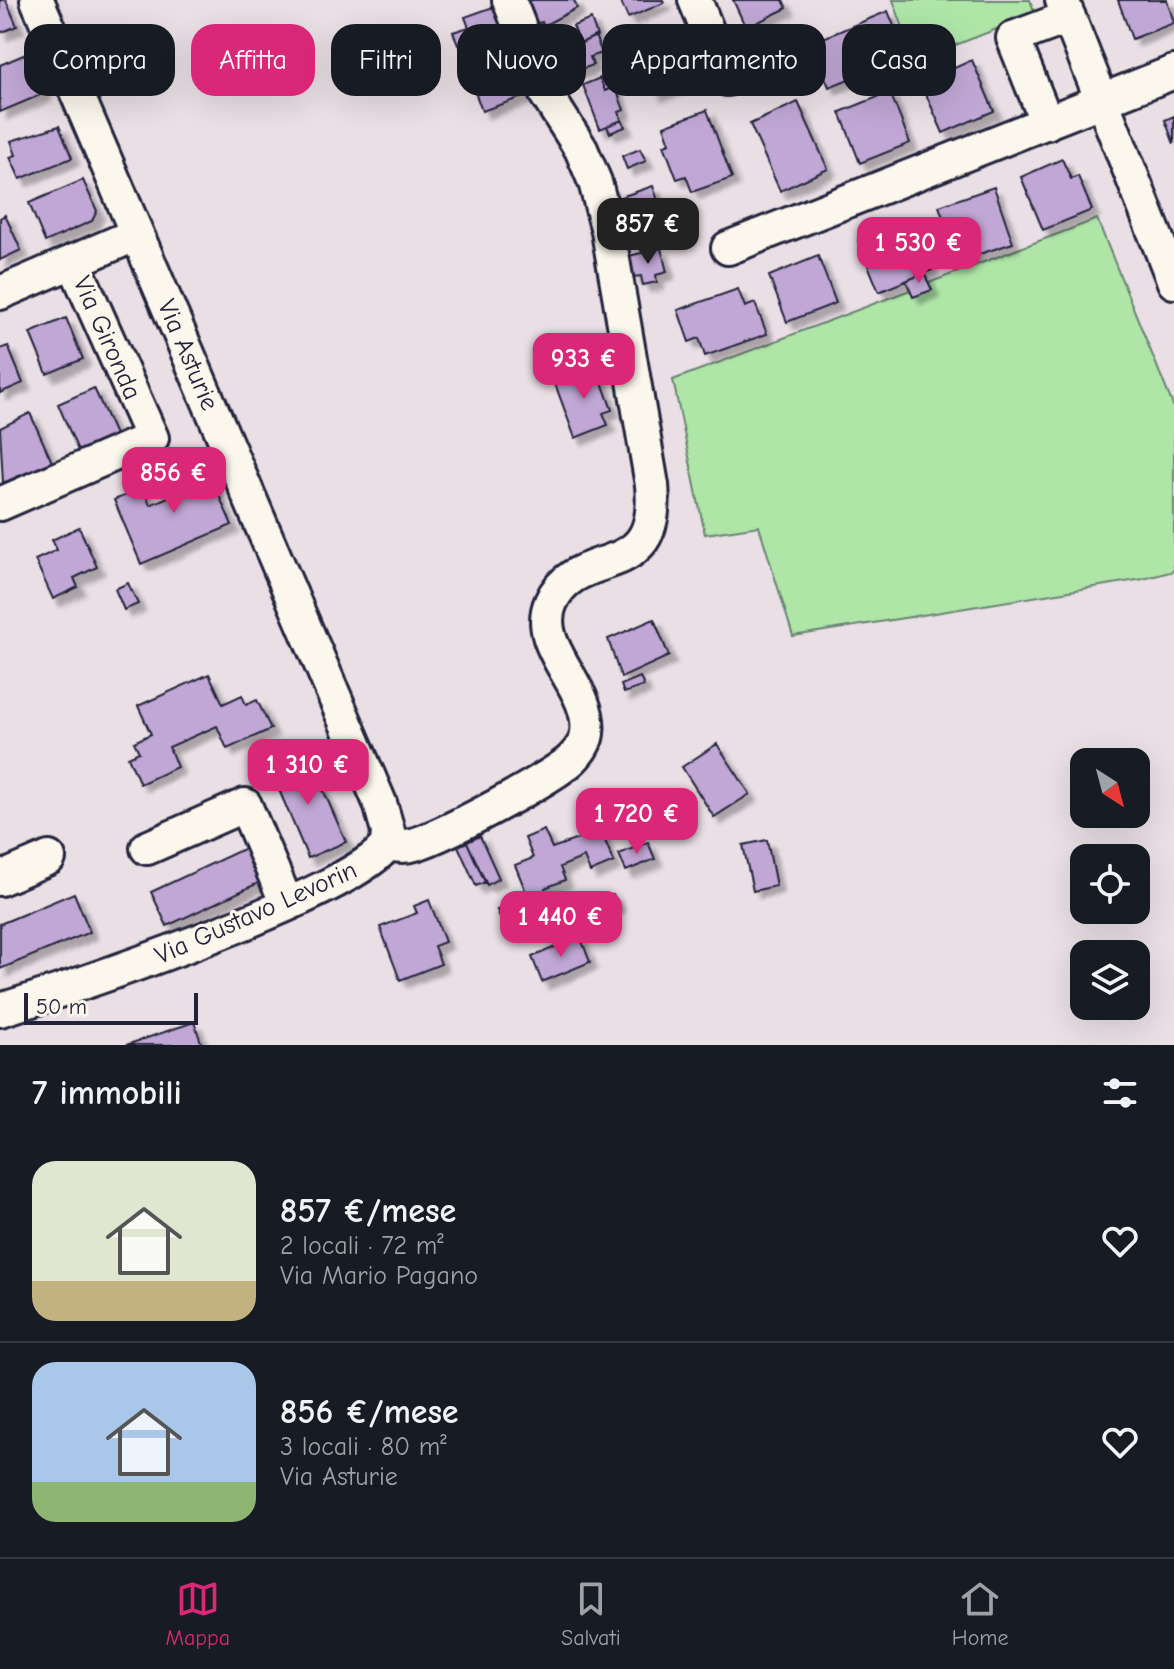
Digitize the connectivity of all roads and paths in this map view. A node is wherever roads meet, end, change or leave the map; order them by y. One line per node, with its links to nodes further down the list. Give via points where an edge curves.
1 (37, 0): 9 (street, Via Asturie)
2 (509, 0): 15 (street, via 546,94 595,182 652,485 650,528 632,552 566,583 550,605 548,631 585,711 587,735 572,759 426,841)
3 (695, 0): 5 (street)
4 (1066, 9): 7 (street); 8 (street, via 1013,38)
5 (705, 24)
6 (1174, 72): 7 (street)
7 (1102, 101): 8 (street); 12 (street)
8 (1047, 123): 10 (street)
9 (137, 234): 11 (street); 15 (street, Via Asturie, via 380,803)
10 (728, 248)
11 (73, 261): 13 (street); 14 (street, Via Gironda, via 152,438)
12 (1174, 282)
13 (0, 293)
14 (0, 504)
15 (387, 844): 19 (street, Via Gustavo Levorin, via 362,868)
16 (147, 848): 19 (street, via 245,805)
17 (49, 858): 18 (street)
18 (0, 879)
19 (286, 902): 20 (street, Via Gustavo Levorin, via 135,967)
20 (0, 1010)

